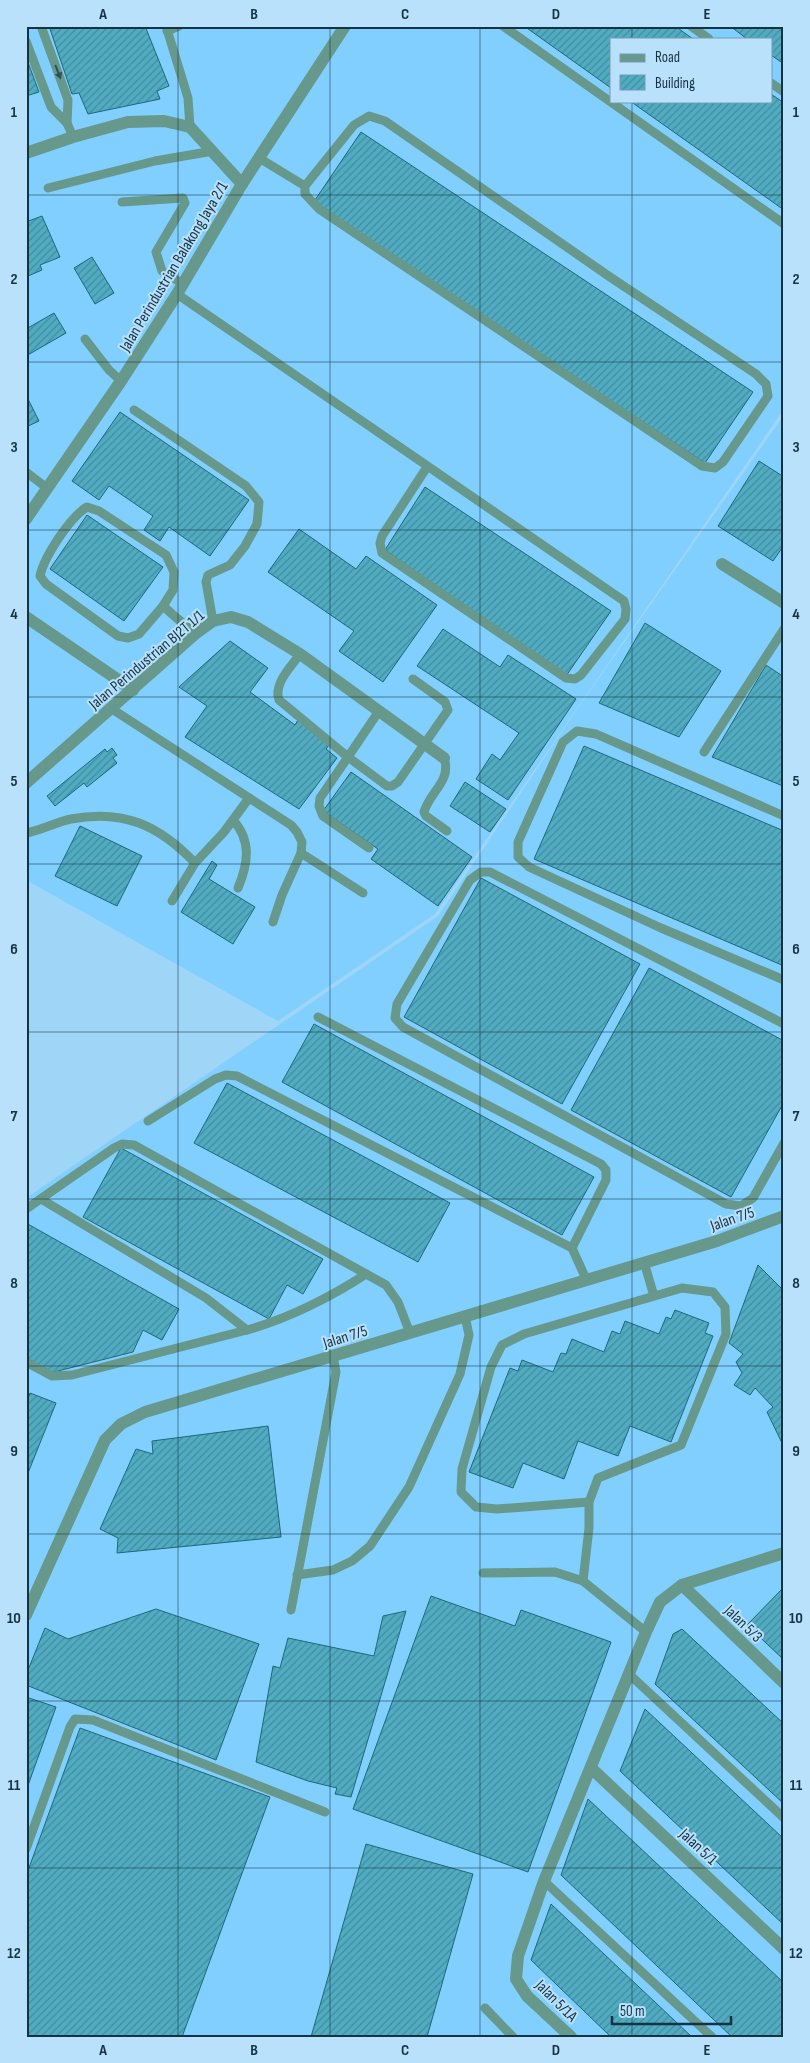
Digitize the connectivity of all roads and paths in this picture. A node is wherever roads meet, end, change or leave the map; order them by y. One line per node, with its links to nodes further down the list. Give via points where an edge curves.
1 (41, 26): 13 (lane, one-way to 13, via 68,100)
2 (179, 26): 6 (lane)
3 (345, 26): 18 (street, Jalan Perindustrian Balakong Jaya 2/1)
4 (503, 26): 11 (lane)
5 (692, 26): 7 (lane)
6 (167, 28): 14 (lane, via 188,98)
7 (708, 38)
8 (26, 42): 13 (lane, via 51,107)
9 (772, 84): 10 (lane)
10 (784, 92)
11 (610, 101)
12 (611, 102): 23 (lane)
13 (67, 123): 15 (lane)
14 (190, 127): 15 (street, via 164,121 128,122); 16 (street)
15 (73, 137): 17 (street)
16 (213, 151): 19 (street); 21 (lane, via 155,161)
17 (26, 153)
18 (259, 158): 19 (street, Jalan Perindustrian Balakong Jaya 2/1); 20 (lane)
19 (242, 184): 24 (street, Jalan Perindustrian Balakong Jaya 2/1)
20 (305, 186): 20 (lane, via 305,194 319,208 702,466 715,468 723,462 768,396 766,384 756,374 385,120 369,116 354,125)
21 (48, 188)
22 (122, 202): 24 (lane, via 183,198 185,203 156,252 162,271)
23 (784, 224)
24 (180, 289): 26 (street, Jalan Perindustrian Balakong Jaya 2/1); 28 (lane)
25 (85, 339): 26 (lane)
26 (121, 381): 30 (street, Jalan Perindustrian Balakong Jaya 2/1)
27 (134, 410): 36 (lane, via 246,486 258,502 258,524 244,546 230,565 208,575 206,582)
28 (427, 467): 28 (lane, via 382,536 382,553 566,678 581,676 625,619 624,601)
29 (26, 472): 30 (lane)
30 (47, 488): 31 (street, Jalan Perindustrian Balakong Jaya 2/1)
31 (26, 519)
32 (722, 564): 33 (street)
33 (784, 603)
34 (164, 606): 34 (lane, via 139,634 128,638 118,636 46,584 40,576 42,566 77,513 87,507 99,511 166,555 174,572 173,590); 38 (lane)
35 (26, 617): 41 (street)
36 (213, 621): 38 (street, Jalan Perindustrian BJ2T 1/1); 39 (street, Jalan Perindustrian BJ2T 1/1, via 231,617 248,622)
37 (784, 629): 45 (lane)
38 (195, 634): 41 (street, Jalan Perindustrian BJ2T 1/1)
39 (300, 654): 43 (street, Jalan Perindustrian BJ2T 1/1); 46 (lane, via 276,693 280,700)
40 (413, 679): 44 (lane, via 446,702 448,710)
41 (132, 690): 42 (street, Jalan Perindustrian BJ2T 1/1)
42 (112, 709): 48 (street, Jalan Perindustrian BJ2T 1/1); 49 (lane)
43 (379, 711): 44 (street, Jalan Perindustrian BJ2T 1/1); 46 (lane)
44 (425, 745): 46 (lane, via 392,786 387,786); 47 (street, Jalan Perindustrian BJ2T 1/1)
45 (704, 752)
46 (348, 757): 54 (lane, via 320,798 319,806 323,816)
47 (444, 758): 52 (lane, via 448,768 446,777 424,812)
48 (26, 783)
49 (249, 798): 51 (lane); 55 (lane, via 298,832 302,842)
50 (784, 816): 61 (lane, via 596,734 576,731 563,742 518,842 518,857 529,868)
51 (233, 820): 56 (lane); 57 (lane, via 242,830 246,846 247,867)
52 (447, 831)
53 (26, 833): 56 (lane, via 70,820 102,816 129,818 155,829)
54 (369, 848)
55 (301, 854): 58 (lane); 60 (lane)
56 (195, 863): 59 (lane)
57 (238, 888)
58 (363, 893)
59 (172, 901)
60 (273, 922)
61 (784, 980)
62 (318, 1016): 69 (lane, via 601,1164 606,1170 606,1180)
63 (784, 1024): 65 (lane, via 490,872 481,872 470,880 397,1004 395,1018 403,1026 726,1204 741,1206 753,1198)
64 (148, 1121): 69 (lane, via 215,1079 237,1076)
65 (784, 1143)
66 (41, 1199): 67 (lane); 71 (lane, via 114,1148 122,1144 134,1145); 75 (lane, via 206,1298)
67 (26, 1209)
68 (784, 1216): 70 (street, Jalan 7/5, via 744,1232)
69 (572, 1248): 72 (lane)
70 (644, 1262): 72 (street, Jalan 7/5); 73 (lane)
71 (366, 1274): 75 (lane, via 270,1323); 76 (lane, via 386,1285 398,1302)
72 (586, 1279): 74 (street, Jalan 7/5)
73 (654, 1296): 79 (lane, via 682,1288 713,1292 725,1307 726,1334 681,1445 598,1478); 79 (lane, via 524,1334 502,1345 491,1367 462,1469 461,1492 476,1507 497,1509)
74 (465, 1316): 76 (street, Jalan 7/5); 82 (lane, via 468,1336 460,1374 404,1494 370,1546 352,1561 333,1570)
75 (247, 1330): 78 (lane, via 72,1375 52,1376)
76 (410, 1332): 77 (street, Jalan 7/5)
77 (333, 1356): 82 (lane, via 336,1372); 86 (street, Jalan 7/5, via 145,1412 121,1424 105,1440)
78 (26, 1362)
79 (589, 1502): 83 (lane)
80 (784, 1553): 84 (street)
81 (483, 1573): 83 (lane, via 555,1572)
82 (297, 1575): 85 (lane)
83 (583, 1581): 87 (lane)
84 (682, 1585): 87 (street, Jalan 5/1A, via 660,1602); 89 (street, Jalan 5/3)
85 (291, 1610)
86 (26, 1615)
87 (646, 1632): 88 (street, Jalan 5/1A)
88 (630, 1675): 90 (street, Jalan 5/1A); 92 (lane)
89 (784, 1684)
90 (591, 1768): 94 (street, Jalan 5/1A); 95 (street, Jalan 5/1)
91 (325, 1812): 93 (lane, via 81,1718 75,1719 70,1727)
92 (784, 1818)
93 (26, 1849)
94 (544, 1881): 98 (street, Jalan 5/1A, via 518,1956 516,1979 527,1996); 99 (lane)
95 (784, 1949)
96 (485, 2008): 97 (lane)
97 (513, 2037)
98 (571, 2037)
99 (712, 2037)

